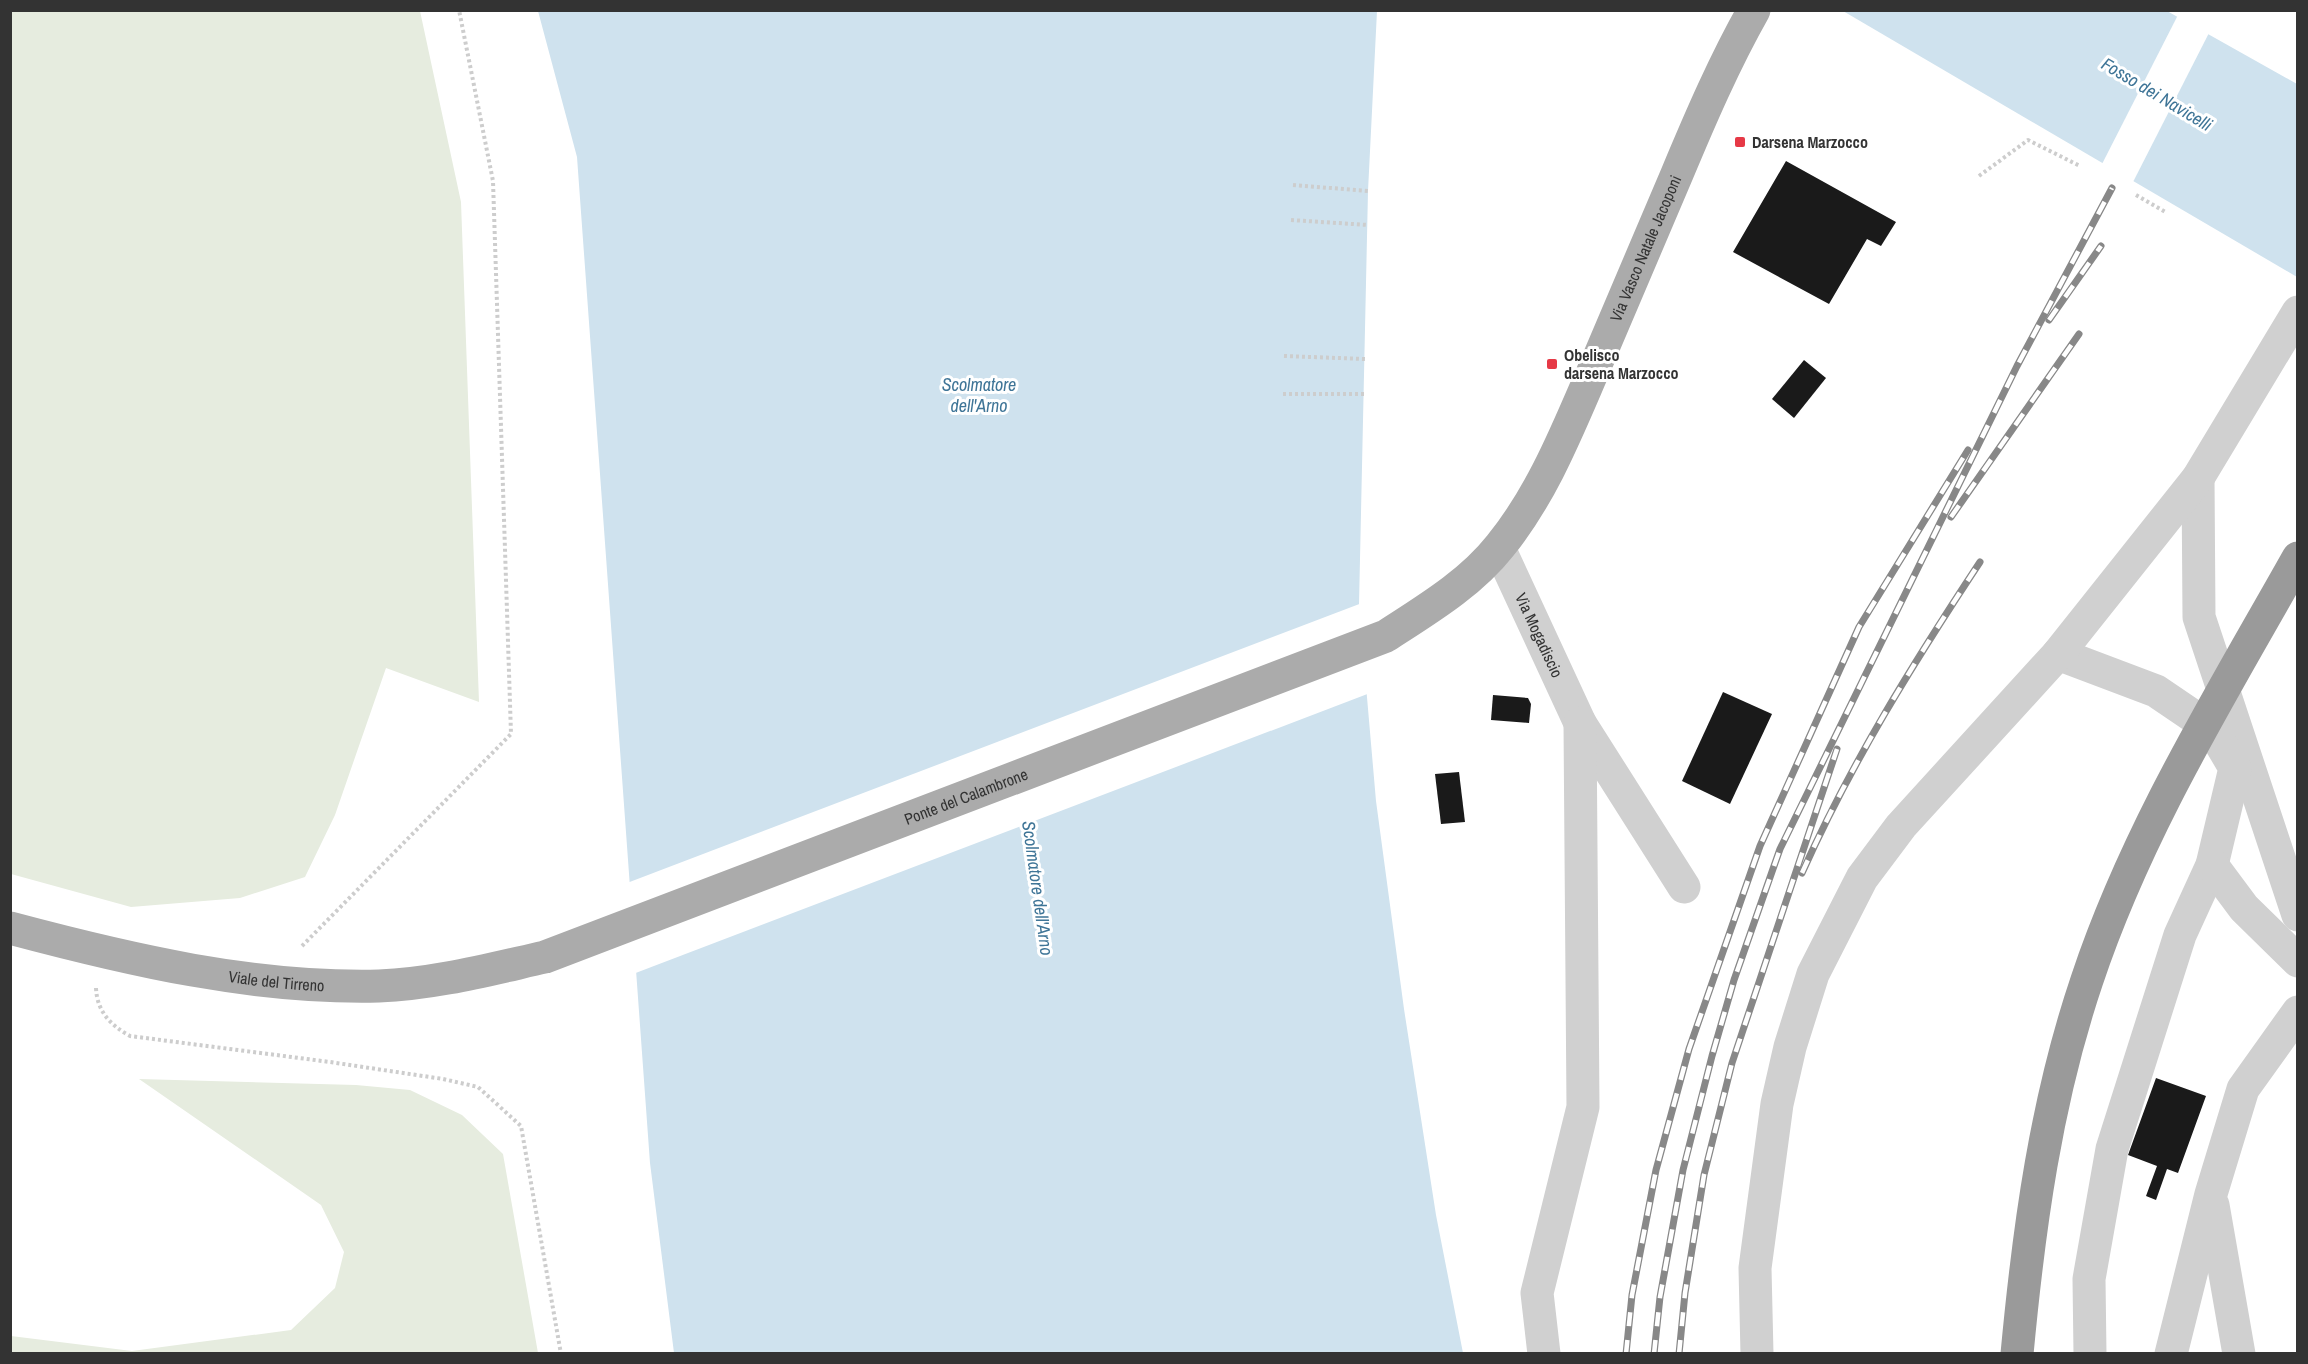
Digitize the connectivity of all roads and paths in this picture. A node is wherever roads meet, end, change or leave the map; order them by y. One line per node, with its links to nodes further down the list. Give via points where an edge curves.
1 (459, 10): 28 (path, via 493,181 511,734)
2 (1753, 12): 17 (main road, Via Vasco Natale Jacoponi, via 1698,125 1562,444)
3 (2080, 166): 4 (path, via 2028,140)
4 (1979, 176)
5 (1293, 185): 6 (path)
6 (1368, 191)
7 (2136, 195): 8 (path)
8 (2167, 213)
9 (1291, 220): 10 (path)
10 (1368, 225)
11 (2298, 312): 16 (street)
12 (1284, 356): 13 (path)
13 (1365, 359)
14 (1283, 394): 15 (path)
15 (1364, 394)
16 (2198, 478): 20 (street); 24 (street, via 2199,617)
17 (1499, 548): 19 (main road, Via Vasco Natale Jacoponi, via 1472,575); 21 (street, Via Mogadiscio)
18 (2298, 558): 35 (highway, via 2146,835 2087,978 2046,1134 2034,1201)
19 (1386, 636): 26 (main road, Ponte del Calambrone)
20 (2058, 654): 22 (street, via 2154,690 2212,729 2235,768); 34 (street, via 1900,826 1862,878 1814,974 1790,1047 1777,1104 1755,1268)
21 (1580, 723): 23 (street, Via Mogadiscio); 33 (street, via 1583,1107 1537,1293)
22 (2212, 866): 27 (street, via 2244,908); 36 (street, via 2180,935 2112,1149 2089,1279)
23 (1684, 887)
24 (2298, 915)
25 (10, 928): 28 (main road, Viale del Tirreno, via 95,950)
26 (545, 957): 28 (main road, Viale del Tirreno, via 463,975 380,986)
27 (2298, 961)
28 (267, 981)
29 (2298, 1012): 31 (street, via 2243,1089)
30 (113, 1027): 32 (path, via 130,1036 330,1062 478,1088 521,1126)
31 (2211, 1194): 37 (street); 38 (street)
32 (561, 1353)
33 (1544, 1353)
34 (1756, 1353)
35 (2017, 1353)
36 (2090, 1353)
37 (2171, 1353)
38 (2239, 1353)

